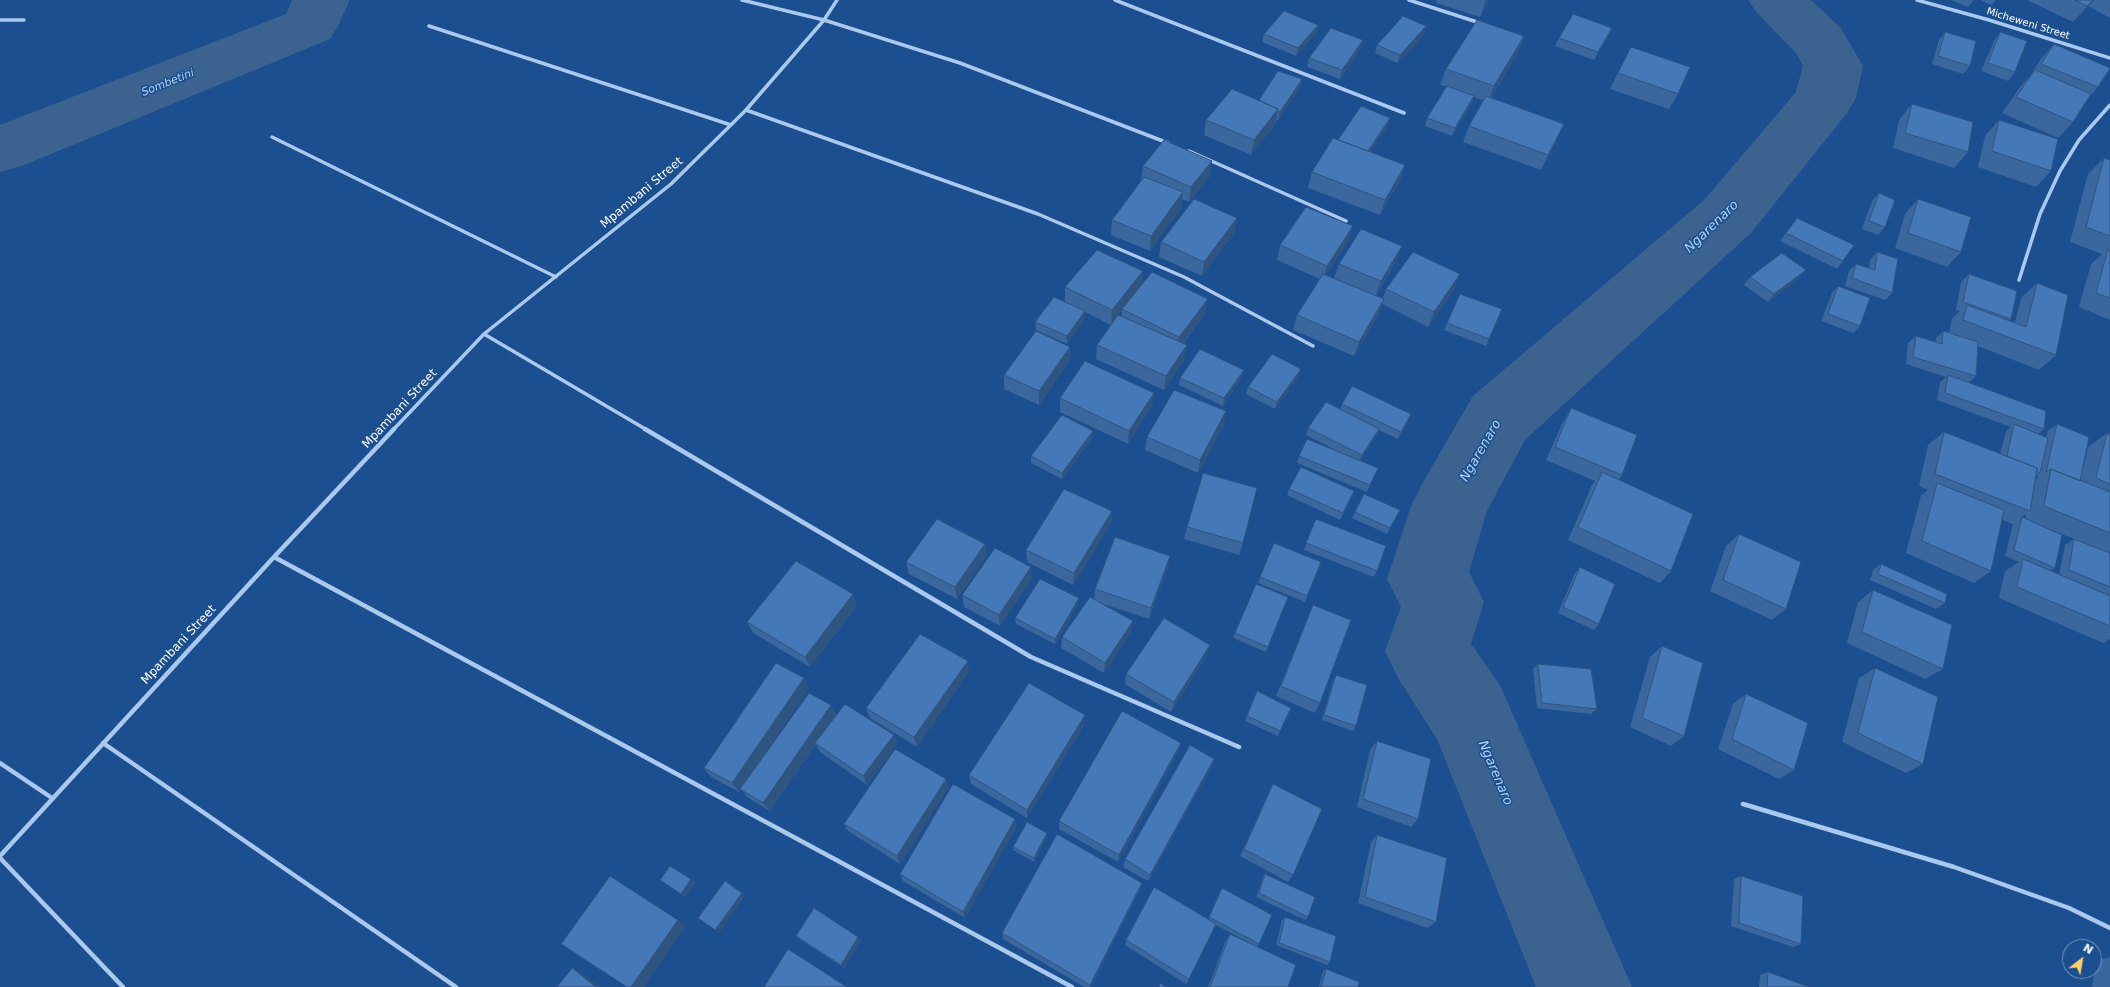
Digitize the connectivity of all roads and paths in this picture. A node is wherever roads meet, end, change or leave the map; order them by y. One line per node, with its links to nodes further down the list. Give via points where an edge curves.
1 (742, 0): 8 (street)
2 (837, 0): 8 (street, Mpambani Street)
3 (1115, 0): 14 (street)
4 (1409, 0): 9 (street)
5 (1917, 0): 11 (street, Micheweni Street)
6 (0, 20): 7 (street)
7 (24, 20)
8 (824, 20): 13 (street, Mpambani Street); 17 (street, via 960,62)
9 (1483, 24)
10 (429, 26): 15 (street)
11 (2110, 58)
12 (2110, 106): 21 (street, via 2079,140 2060,171 2040,214)
13 (746, 110): 15 (street, Mpambani Street); 23 (street, via 1038,214 1184,277)
14 (1404, 113)
15 (731, 125): 20 (street, Mpambani Street, via 671,184)
16 (272, 137): 20 (street)
17 (1172, 144)
18 (1186, 150): 19 (street)
19 (1346, 221)
20 (556, 276): 22 (street, Mpambani Street)
21 (2019, 280)
22 (484, 334): 24 (street, Mpambani Street); 26 (street, via 1031,657)
23 (1313, 346)
24 (274, 557): 25 (street, Mpambani Street); 34 (street)
25 (103, 743): 28 (street, Mpambani Street); 33 (street)
26 (1239, 747)
27 (0, 763): 28 (street)
28 (52, 798): 30 (street, Mpambani Street)
29 (1743, 804): 31 (street, via 1954,867 2069,908)
30 (0, 857): 32 (street)
31 (2110, 928)
32 (122, 987)
33 (456, 987)
34 (1072, 987)

